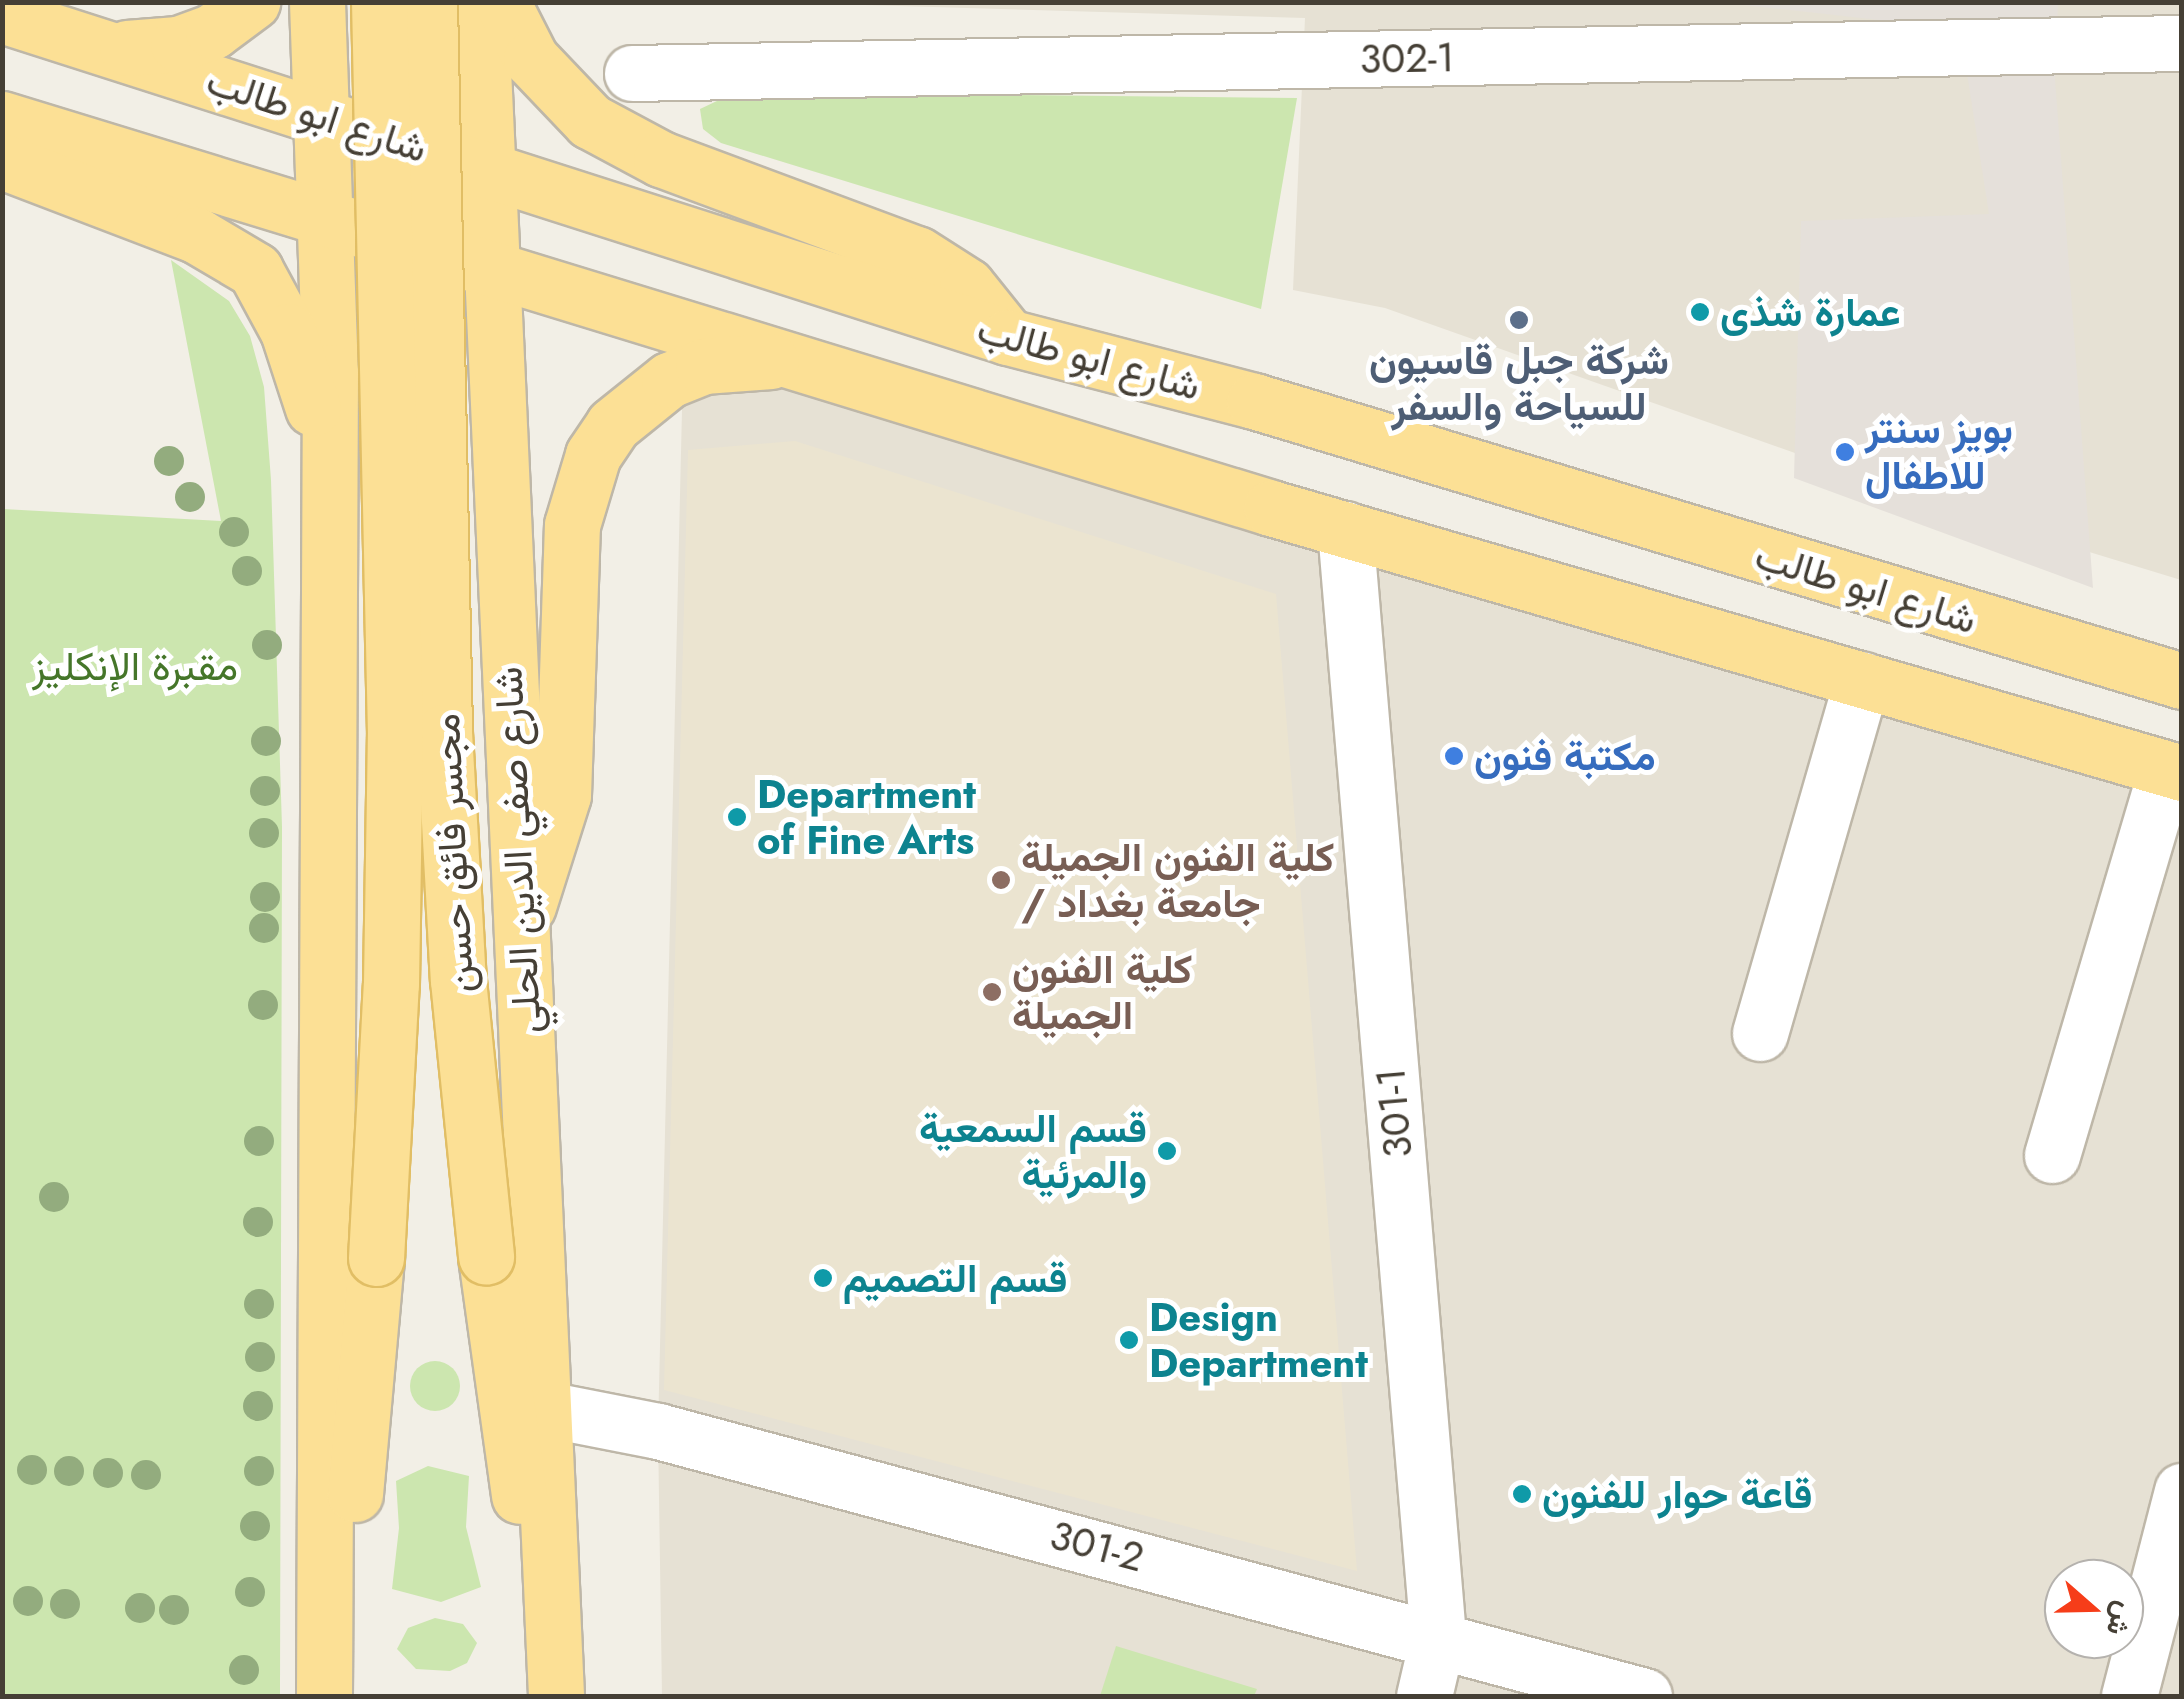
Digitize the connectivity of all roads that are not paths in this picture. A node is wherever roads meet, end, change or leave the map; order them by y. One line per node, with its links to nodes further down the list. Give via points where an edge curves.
1 (252, 2): 11 (main road, via 213,31 178,44)
2 (317, 2): 13 (main road)
3 (325, 2): 6 (main road, via 354,34 396,46 438,37)
4 (379, 2): 34 (main road, مجسر فائق حسن, bridge, via 395,734 391,984 376,1258)
5 (429, 2): 35 (main road, مجسر فائق حسن, bridge, via 444,732 458,980 486,1257)
6 (472, 2)
7 (480, 2): 16 (main road, شارع صفي الدين الحلي)
8 (502, 2): 19 (main road, via 531,59 590,121 661,159 917,254 968,286)
9 (2, 15): 11 (main road, شارع ابو طالب)
10 (2182, 43): 12 (street, 302-1)
11 (105, 46): 13 (main road, شارع ابو طالب)
12 (632, 73)
13 (320, 114): 16 (main road, شارع ابو طالب); 17 (main road)
14 (2, 119): 17 (main road)
15 (2, 161): 23 (main road, via 196,235 255,270 288,332)
16 (487, 168): 18 (main road, شارع صفي الدين الحلي); 19 (main road, شارع ابو طالب)
17 (324, 214): 18 (main road); 21 (main road)
18 (490, 264): 20 (main road); 22 (main road, شارع صفي الدين الحلي)
19 (1008, 336): 26 (main road, شارع ابو طالب, via 1254,402)
20 (805, 363): 24 (main road); 28 (main road, via 739,360 669,380 613,425 593,456 572,525 564,795 551,850)
21 (330, 372): 22 (main road, via 365,330 418,316 467,338); 23 (main road)
22 (493, 386): 28 (main road, شارع صفي الدين الحلي)
23 (329, 472): 34 (main road)
24 (1345, 529): 25 (main road); 33 (street, 301-1)
25 (1862, 680): 27 (main road); 29 (street)
26 (2182, 681)
27 (2174, 771): 30 (street)
28 (521, 923): 31 (main road, شارع صفي الدين الحلي)
29 (1760, 1033)
30 (2052, 1156)
31 (546, 1409): 33 (street, 301-2, via 658,1432); 35 (main road, شارع صفي الدين الحلي)
32 (2182, 1491): 38 (street)
33 (1438, 1636): 36 (street, 301-1); 37 (street, 301-2)
34 (326, 1696)
35 (554, 1696)
36 (1424, 1696)
37 (1644, 1696)
38 (2129, 1696)

